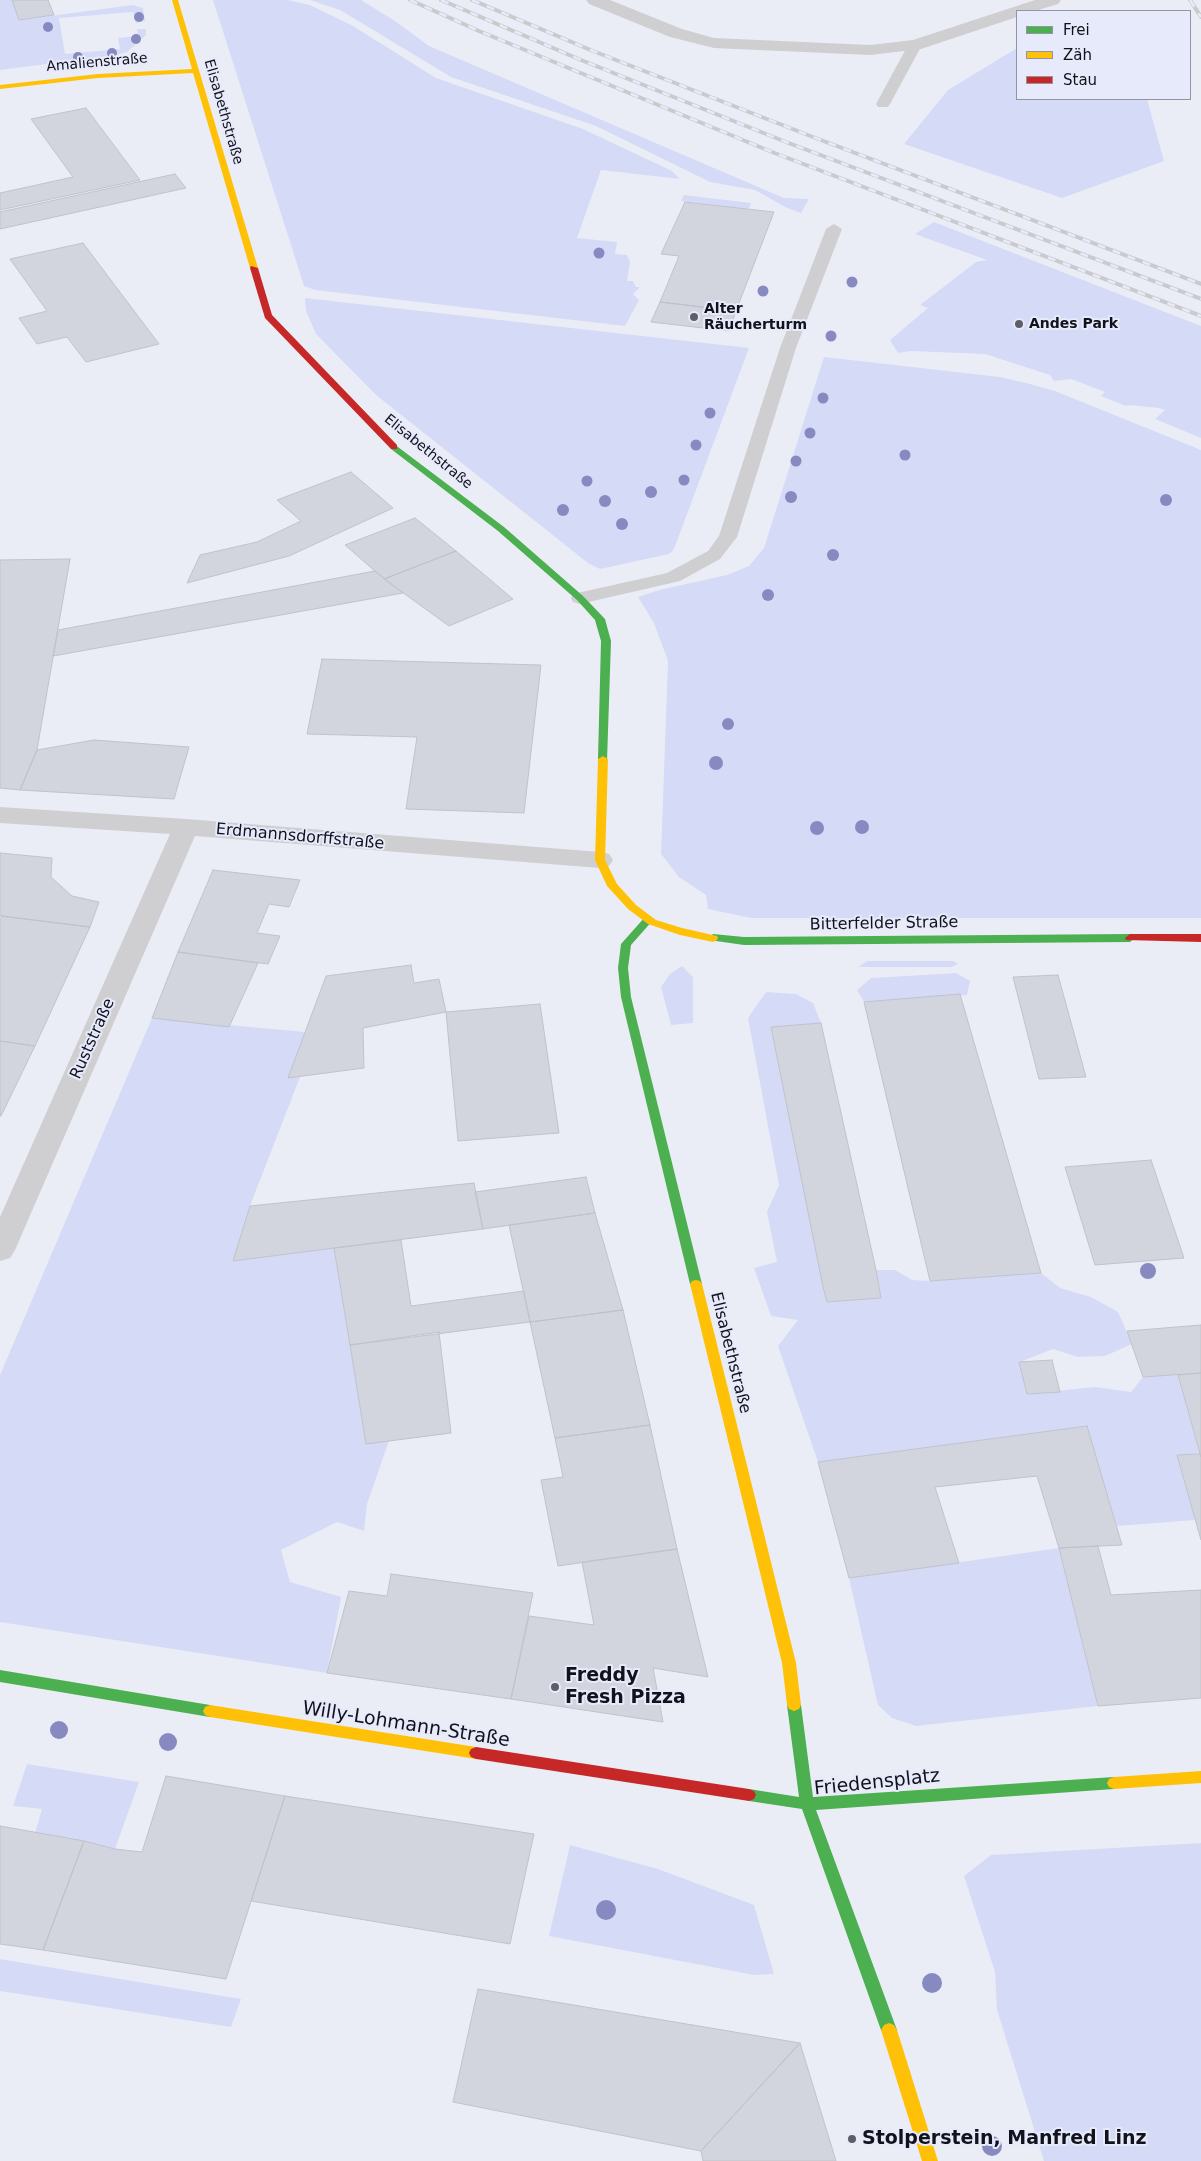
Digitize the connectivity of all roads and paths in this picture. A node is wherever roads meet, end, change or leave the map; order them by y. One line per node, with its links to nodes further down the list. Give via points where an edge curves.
1 (175, 0): 7 (street, Elisabethstraße)
2 (595, 0): 6 (street, via 676,33 738,46 870,50)
3 (1052, 0): 4 (street)
4 (1021, 10)
5 (1016, 12): 6 (street)
6 (915, 44): 9 (lane)
7 (196, 72): 8 (street, Amalienstraße, via 98,76); 11 (street, Elisabethstraße, via 268,316 386,441 501,529)
8 (0, 87)
9 (883, 104)
10 (834, 229): 11 (lane, via 788,348 728,537 714,555 673,578)
11 (580, 598): 14 (street, Elisabethstraße, via 600,619 606,641)
12 (0, 815): 13 (street, Erdmannsdorffstraße)
13 (186, 827): 14 (street, Erdmannsdorffstraße); 17 (street, Ruststraße)
14 (600, 860): 15 (street, Bitterfelder Straße, via 612,886 632,908)
15 (649, 919): 16 (street, Bitterfelder Straße, via 680,931 744,941); 20 (street, Elisabethstraße, via 626,944 623,968 626,998 789,1663)
16 (1201, 938)
17 (0, 1250)
18 (0, 1676): 20 (street, Willy-Lohmann-Straße)
19 (1201, 1777): 20 (street, Friedensplatz)
20 (807, 1804): 21 (street, Friedensplatz, via 887,2025)
21 (930, 2161)

